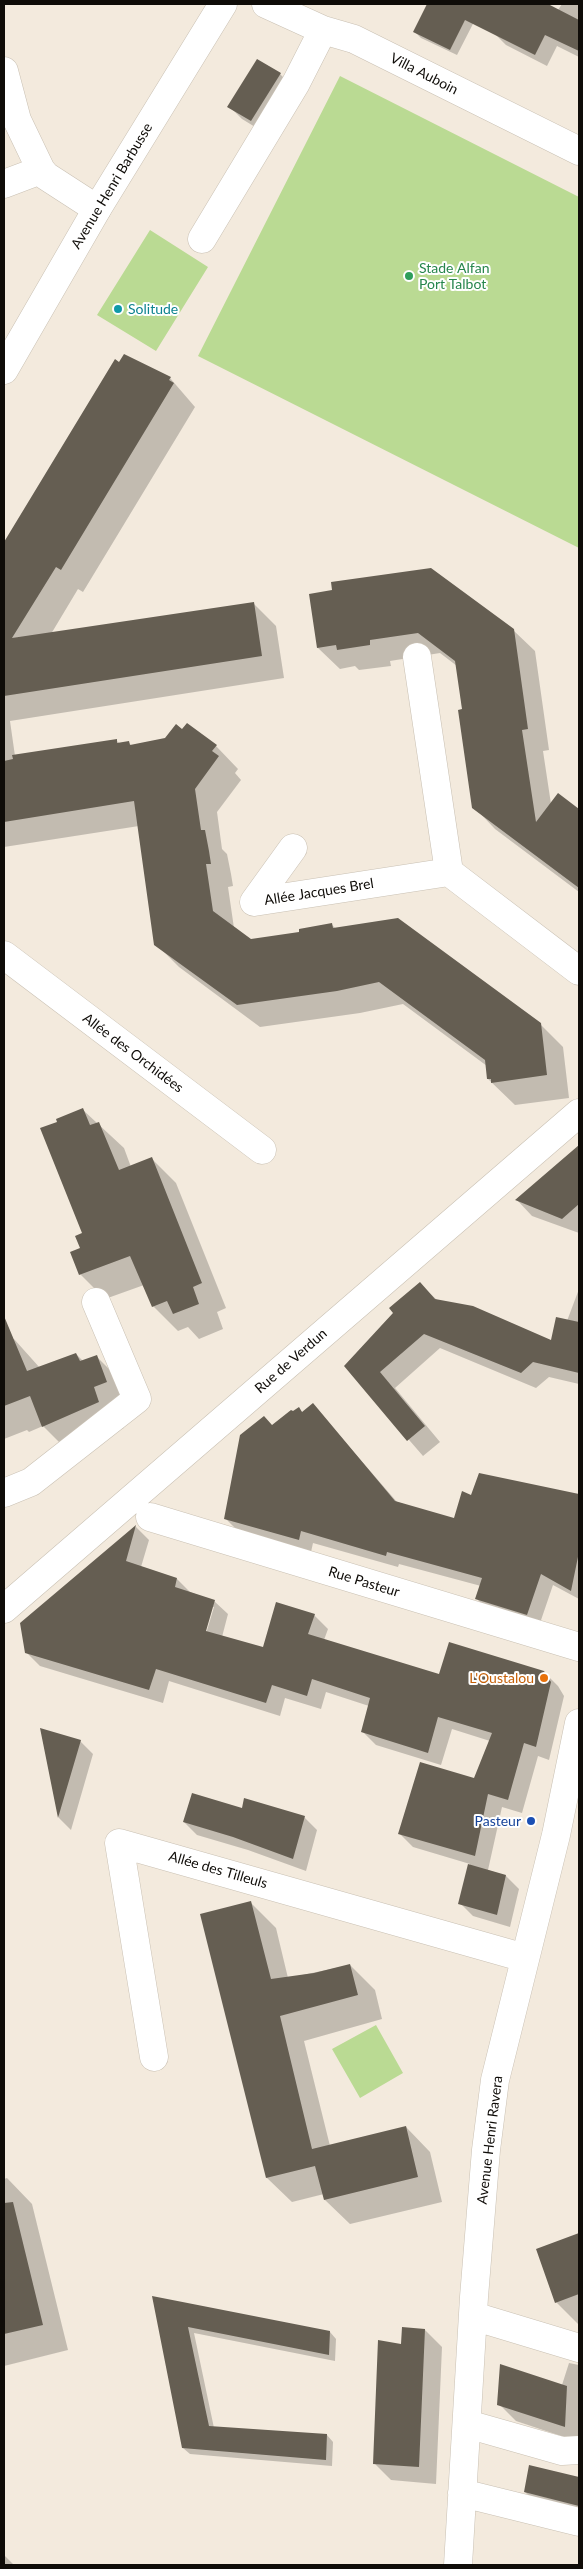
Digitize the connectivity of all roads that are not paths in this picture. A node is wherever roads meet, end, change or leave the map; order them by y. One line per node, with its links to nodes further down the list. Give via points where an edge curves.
1 (223, 4): 8 (street, Avenue Henri Barbusse)
2 (266, 4): 3 (street, Villa Auboin)
3 (323, 30): 5 (street, Villa Auboin, via 354,39); 9 (street, via 296,83)
4 (4, 71): 6 (street, via 17,120)
5 (579, 151)
6 (41, 170): 7 (street); 8 (street)
7 (4, 184)
8 (97, 209): 10 (street, Avenue Henri Barbusse)
9 (202, 239)
10 (4, 370)
11 (418, 657): 13 (street)
12 (293, 848): 13 (street, Allée Jacques Brel, via 254,902)
13 (449, 872): 15 (street)
14 (4, 955): 17 (street, Allée des Orchidées)
15 (579, 971)
16 (579, 1113): 21 (street, Rue de Verdun)
17 (262, 1150)
18 (96, 1302): 19 (street, via 136,1399 31,1482)
19 (4, 1493)
20 (150, 1517): 22 (street, Rue Pasteur)
21 (4, 1609)
22 (579, 1647)
23 (579, 1724): 24 (street, Avenue Henri Ravera, via 556,1835)
24 (525, 1958): 25 (street, Allée des Tilleuls, via 120,1843); 26 (street, Avenue Henri Ravera, via 495,2080)
25 (154, 2058)
26 (473, 2316): 27 (street); 28 (street, Avenue Henri Ravera)
27 (579, 2348)
28 (466, 2424): 29 (street, via 562,2451); 30 (street, Avenue Henri Ravera)
29 (579, 2450)
30 (462, 2493): 31 (street); 32 (street, Avenue Henri Ravera)
31 (579, 2522)
32 (458, 2565)

